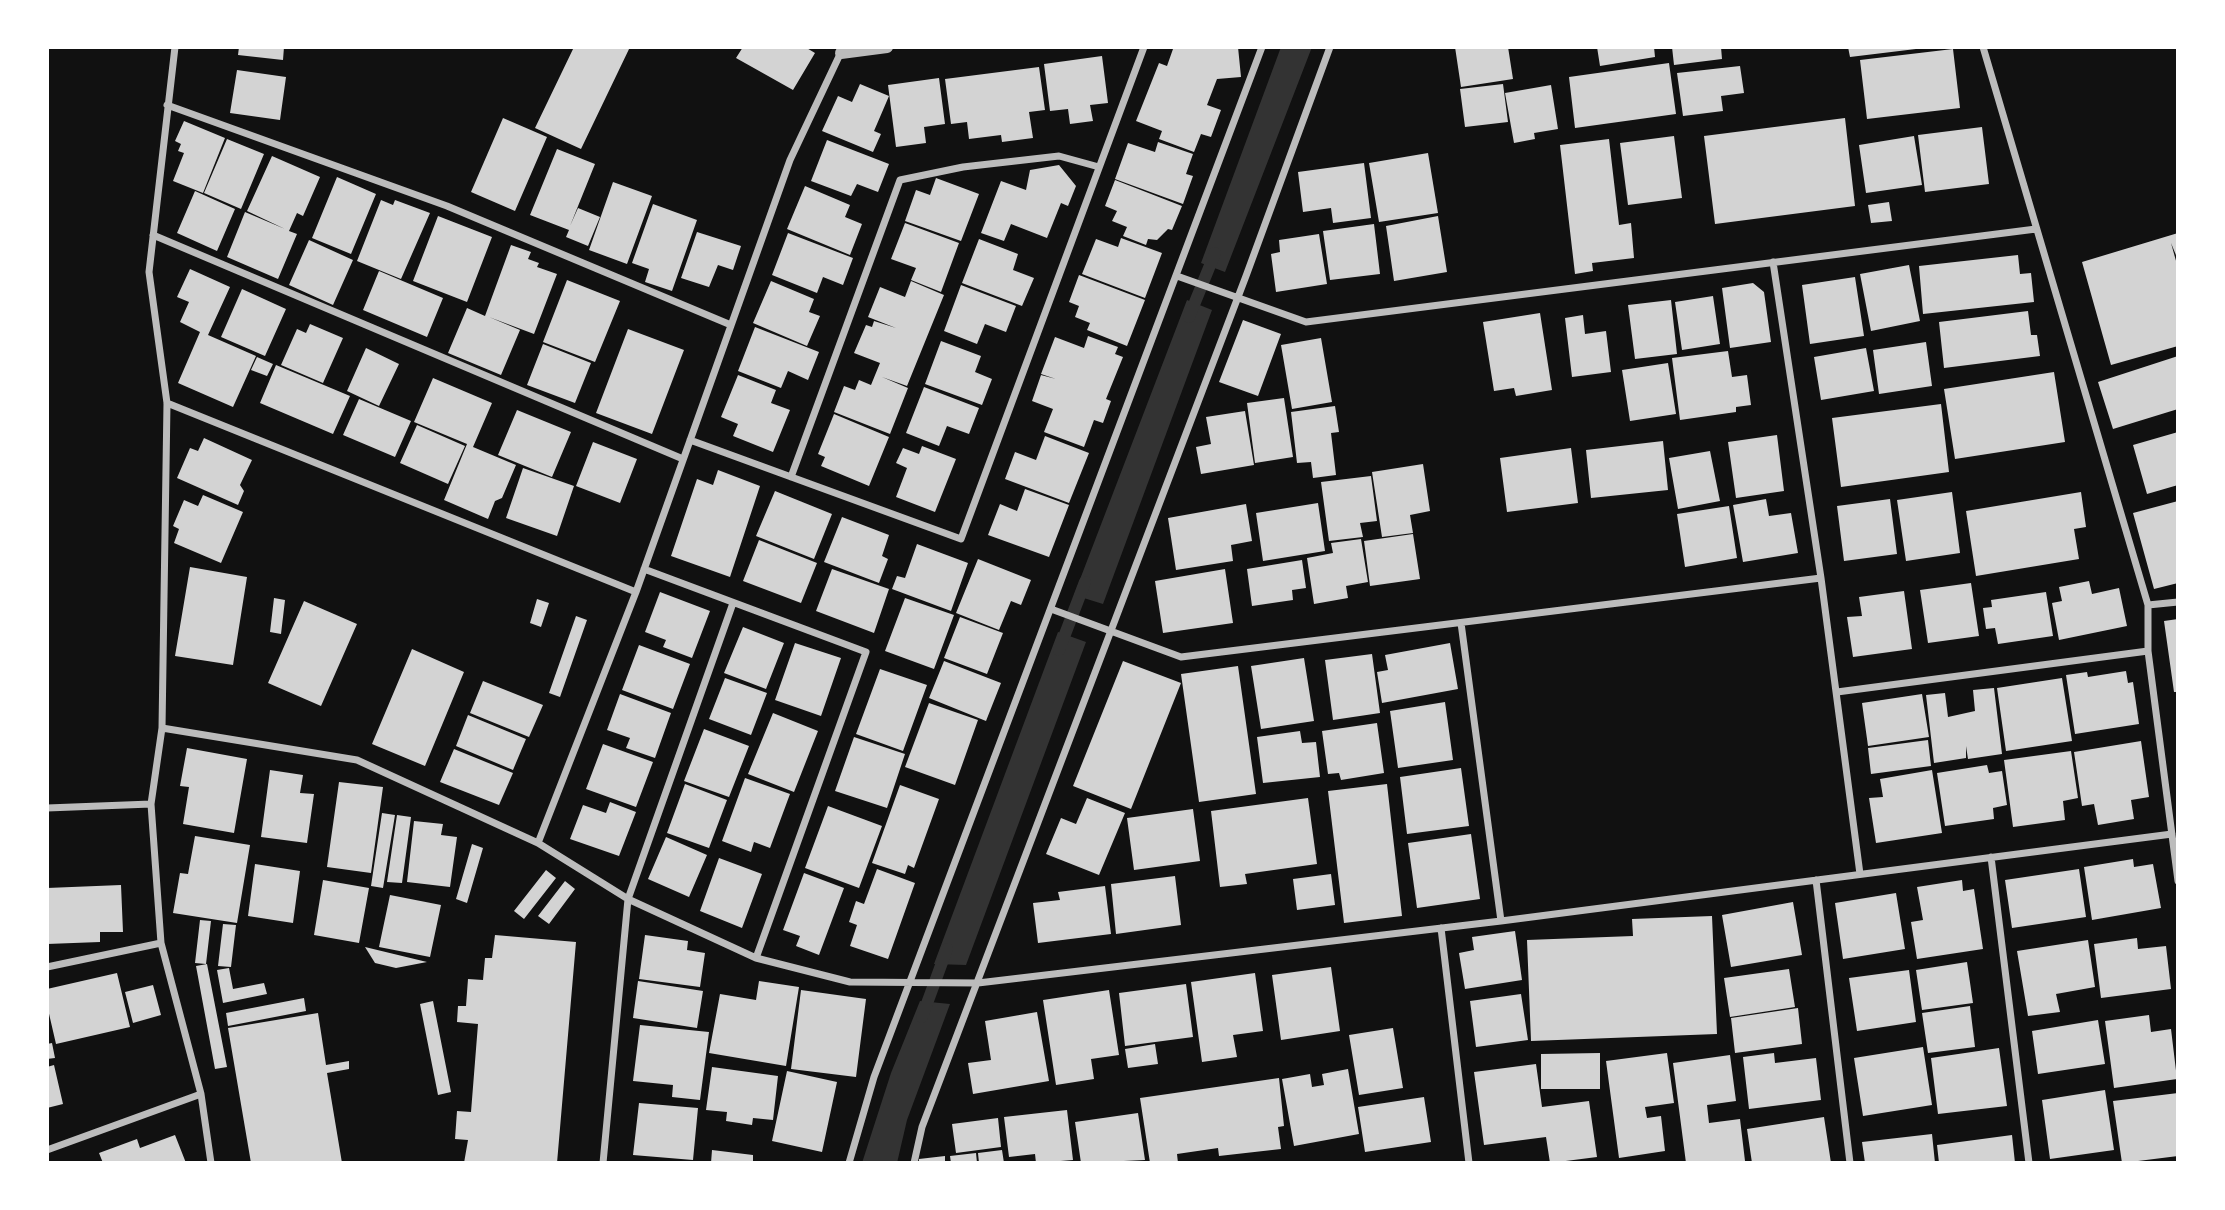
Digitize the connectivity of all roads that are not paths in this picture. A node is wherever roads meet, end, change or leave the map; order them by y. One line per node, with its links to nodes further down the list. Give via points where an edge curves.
1 (175, 47): 8 (street)
2 (887, 47): 7 (street)
3 (1144, 47): 9 (street)
4 (1262, 47): 13 (street)
5 (1330, 47): 14 (street)
6 (1983, 47): 10 (street)
7 (842, 50): 15 (street, via 790,160)
8 (167, 105): 11 (street); 15 (street, via 447,206)
9 (1099, 167): 19 (street, via 1059,156 962,167 900,180); 19 (street, via 961,539)
10 (2036, 229): 12 (street); 25 (street)
11 (153, 235): 16 (street, via 149,272); 18 (street)
12 (1773, 262): 14 (street, via 1306,323); 21 (street)
13 (1177, 276): 14 (street); 26 (street)
14 (1237, 300): 28 (street)
15 (731, 325): 17 (street)
16 (167, 403): 22 (street); 31 (street)
17 (690, 440): 18 (street); 19 (street)
18 (683, 459): 20 (street)
19 (791, 477)
20 (644, 569): 22 (street); 24 (street)
21 (1821, 578): 27 (street); 30 (street)
22 (636, 592): 35 (street)
23 (2178, 601): 25 (street)
24 (733, 603): 40 (street); 44 (street, via 866,652)
25 (2148, 605): 29 (street)
26 (1051, 609): 28 (street); 46 (street)
27 (1461, 623): 28 (street, via 1181,657); 41 (street)
28 (1112, 631): 47 (street)
29 (2148, 652): 30 (street); 34 (street)
30 (1836, 692): 37 (street)
31 (162, 728): 32 (street); 35 (street, via 358,760)
32 (150, 804): 33 (street); 43 (street)
33 (47, 808)
34 (2172, 834): 36 (street); 39 (street)
35 (538, 843): 40 (street)
36 (1991, 857): 37 (street); 56 (street)
37 (1860, 874): 38 (street)
38 (1816, 880): 41 (street); 55 (street)
39 (2178, 881)
40 (628, 899): 44 (street); 51 (street)
41 (1501, 921): 42 (street)
42 (1441, 928): 47 (street); 54 (street)
43 (161, 943): 45 (street); 48 (street)
44 (756, 958): 46 (street, via 850,982)
45 (47, 967)
46 (909, 983): 47 (street); 52 (street)
47 (978, 983): 53 (street, via 922,1127)
48 (201, 1094): 49 (street); 50 (street)
49 (47, 1150)
50 (211, 1163)
51 (603, 1163)
52 (849, 1163)
53 (914, 1163)
54 (1469, 1163)
55 (1850, 1163)
56 (2029, 1163)

